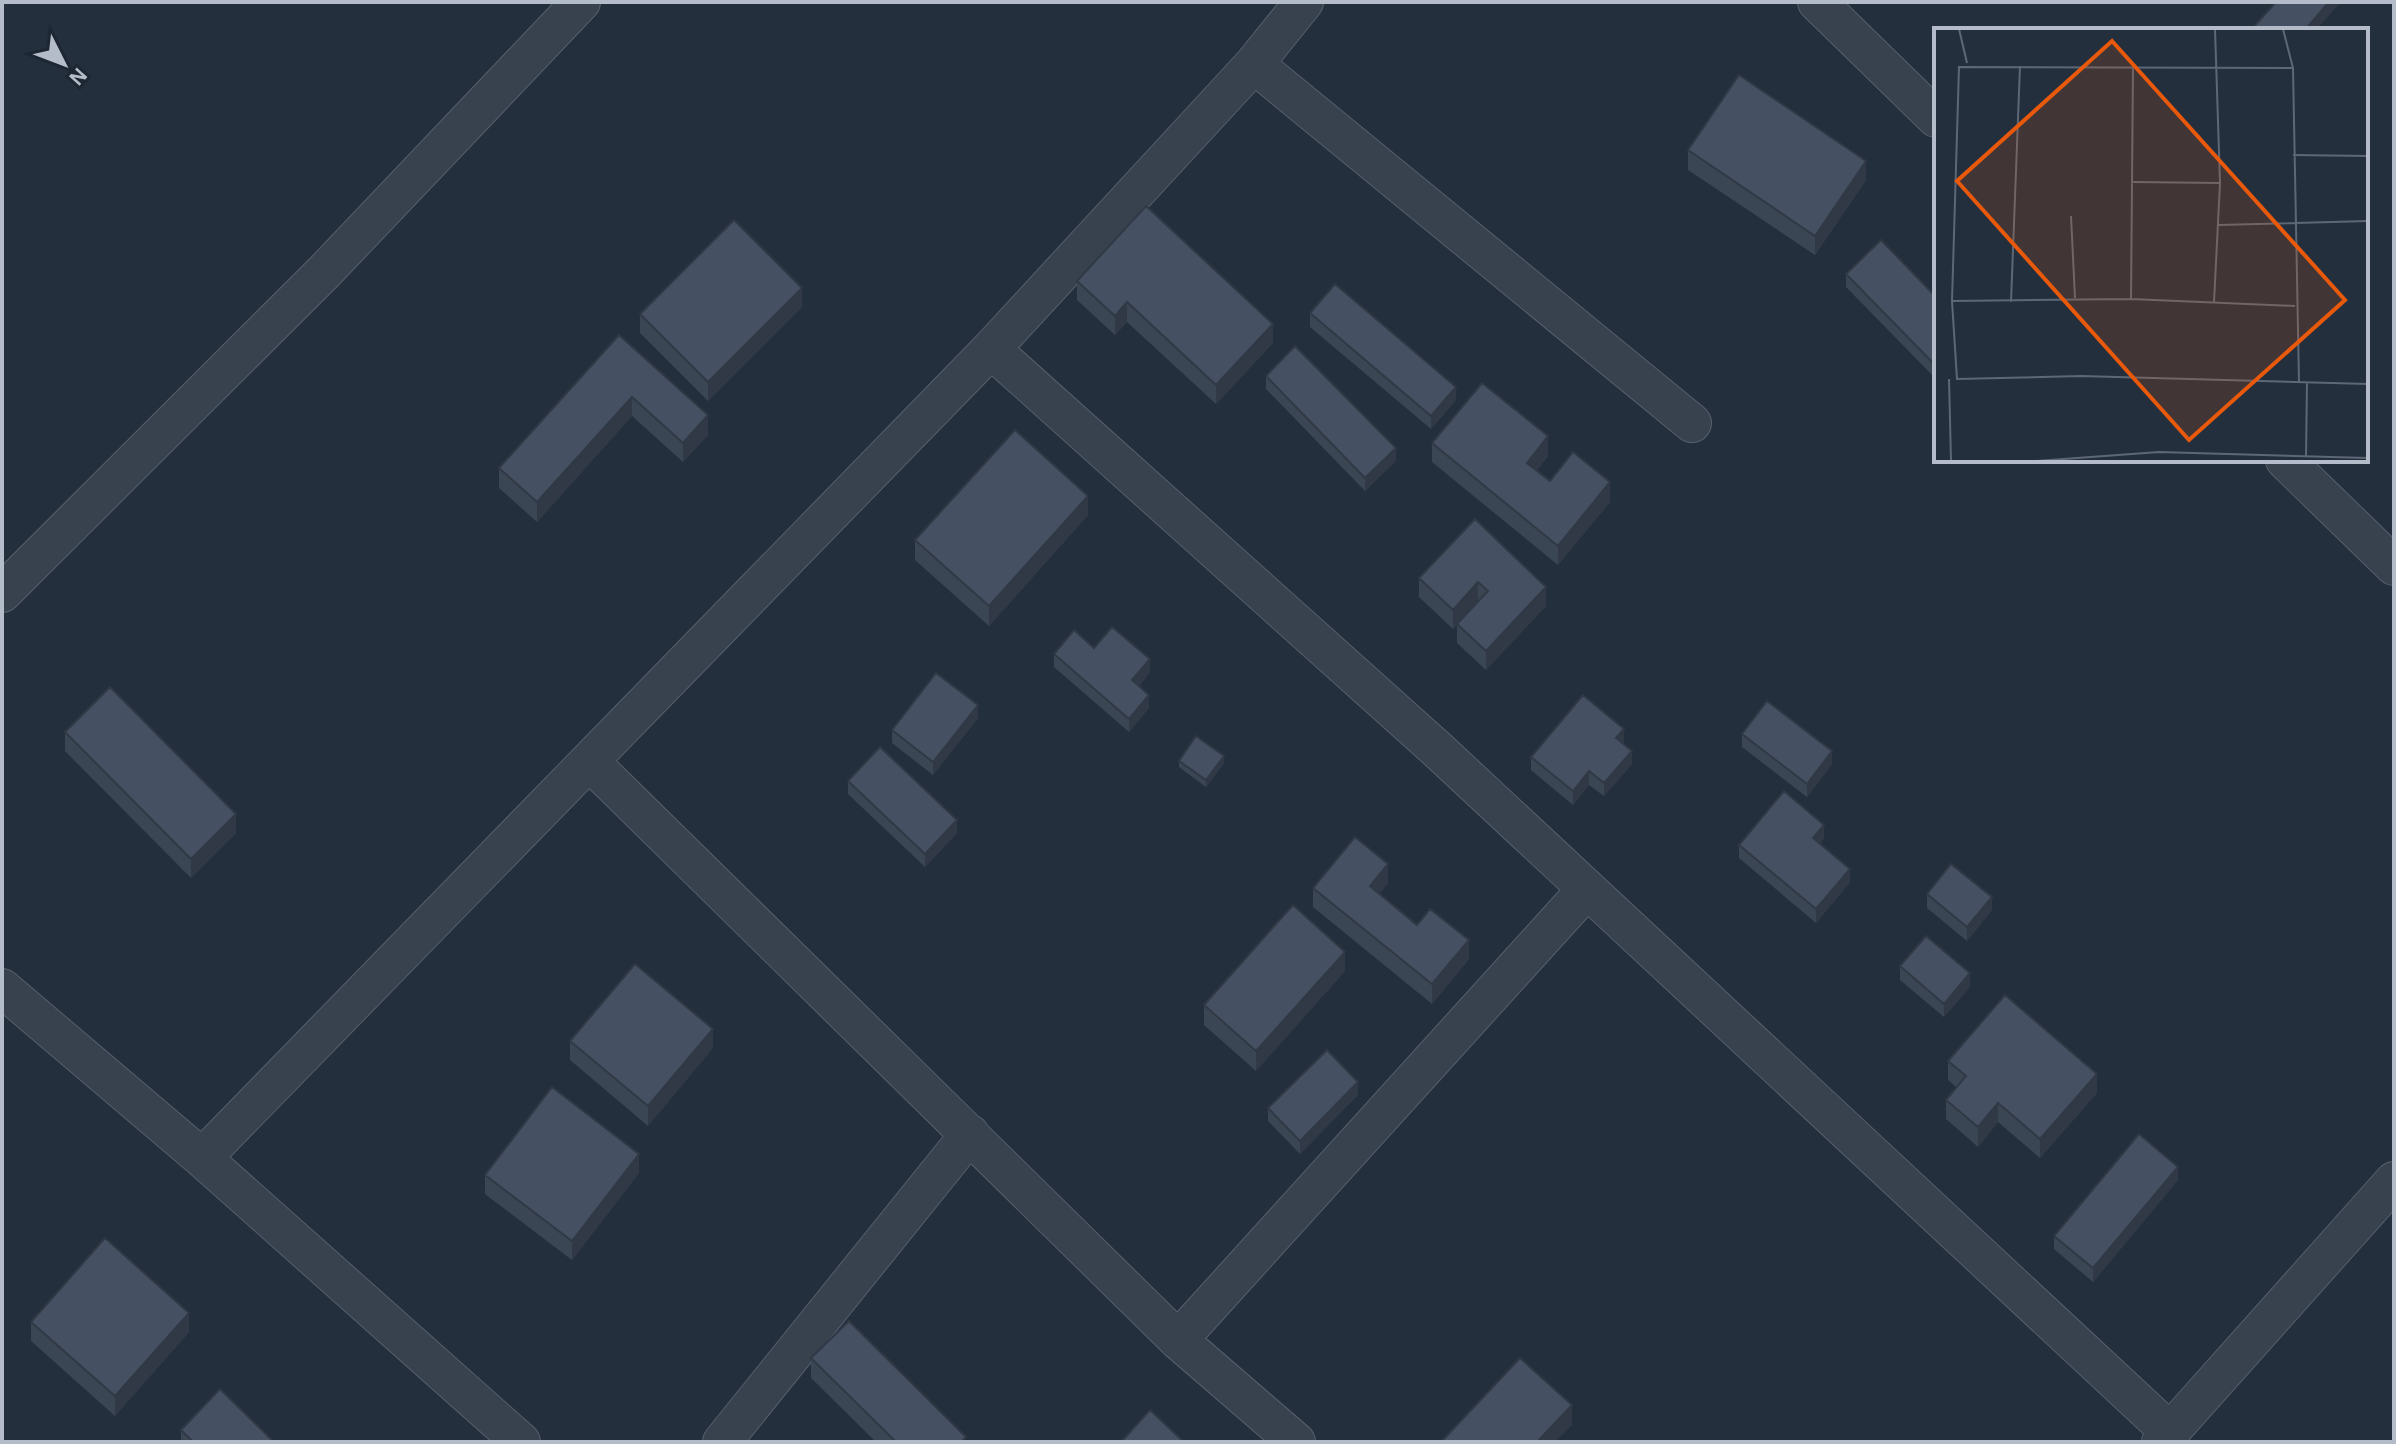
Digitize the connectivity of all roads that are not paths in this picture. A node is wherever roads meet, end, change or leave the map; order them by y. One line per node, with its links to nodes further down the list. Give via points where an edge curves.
1 (581, 2): 10 (street, via 326,270)
2 (1304, 2): 4 (street)
3 (1817, 2): 5 (street)
4 (1254, 64): 6 (street); 7 (street)
5 (1934, 116)
6 (991, 349): 11 (street); 12 (street)
7 (1692, 423)
8 (2287, 462): 9 (street)
9 (2394, 566)
10 (2, 593)
11 (590, 762): 14 (street); 15 (street)
12 (1587, 889): 17 (street); 18 (street)
13 (2, 988): 15 (street)
14 (970, 1134): 17 (street); 20 (street)
15 (202, 1158): 19 (street)
16 (2394, 1181): 18 (street)
17 (1178, 1340): 21 (street)
18 (2166, 1437)
19 (521, 1442)
20 (722, 1442)
21 (1296, 1442)

